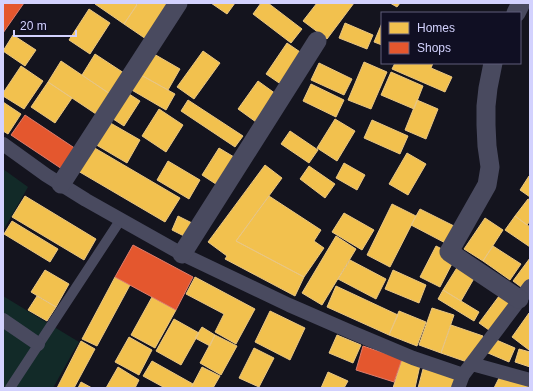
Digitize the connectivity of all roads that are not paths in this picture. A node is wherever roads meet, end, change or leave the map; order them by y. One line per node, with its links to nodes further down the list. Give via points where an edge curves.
1 (178, 3): 7 (street)
2 (521, 3): 3 (street)
3 (516, 12)
4 (317, 41): 9 (street)
5 (493, 64): 10 (street, via 486,106 490,167 487,185 449,252)
6 (3, 144): 7 (street)
7 (61, 184): 8 (street)
8 (121, 220): 9 (street); 12 (lane)
9 (182, 254): 13 (street, via 289,305 413,358)
10 (525, 293): 13 (street)
11 (3, 320): 12 (street)
12 (38, 344): 15 (lane)
13 (468, 369): 14 (street); 16 (street)
14 (530, 380)
15 (10, 388)
16 (458, 388)

